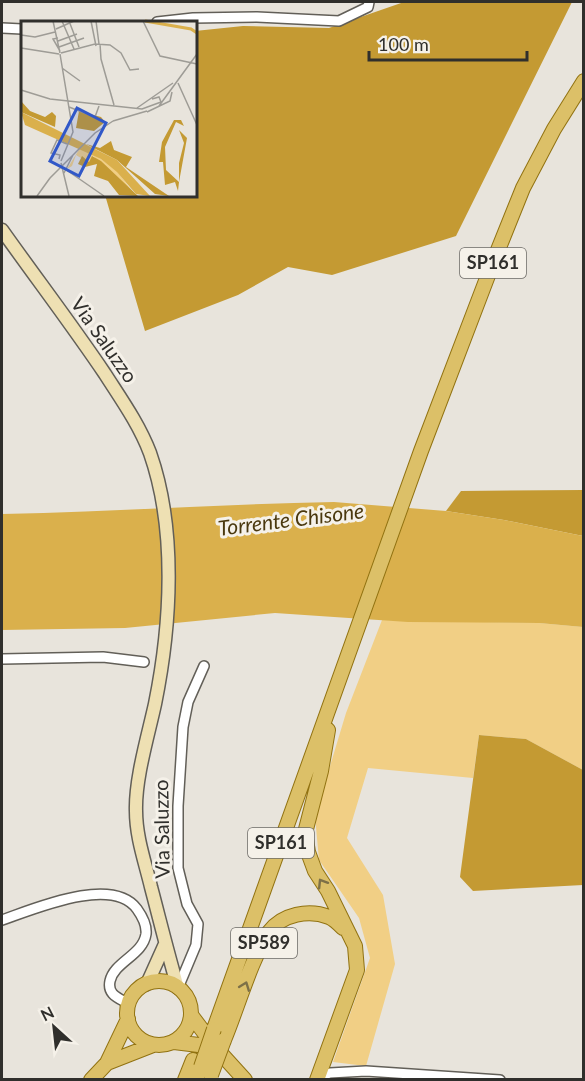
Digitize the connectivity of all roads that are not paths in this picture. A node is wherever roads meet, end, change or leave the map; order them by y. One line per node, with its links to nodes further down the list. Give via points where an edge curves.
1 (369, 2): 2 (street, via 368,8 339,21 257,17)
2 (166, 21)
3 (2, 28): 4 (street)
4 (21, 29)
5 (583, 82): 10 (main road, SP161, via 523,188 421,452)
6 (2, 230): 13 (main road, Via Saluzzo, via 124,402 145,441 158,482 168,595 164,654 136,810 138,838)
7 (2, 659): 8 (street, via 103,657)
8 (144, 662)
9 (204, 666): 15 (street, Via Saluzzo, via 188,702 183,727 178,868 187,904 198,924 196,945)
10 (332, 699): 12 (main road, one-way to 10, via 315,871 305,833 321,771); 23 (main road, SP161, bridge, via 229,987 211,1027)
11 (2, 920): 16 (street, via 102,893 117,895 133,904 143,917 146,933 143,943 110,978 109,988)
12 (350, 934): 20 (main road, SP589, one-way to 12, via 270,930 298,914 315,913 331,917); 25 (main road, via 357,970)
13 (165, 944): 14 (main road); 15 (main road, Via Saluzzo)
14 (147, 984): 15 (main road, via 158,981); 16 (main road, via 139,988)
15 (178, 988): 17 (main road, via 186,995)
16 (129, 1004): 18 (main road)
17 (191, 1015): 19 (main road, via 189,1026); 20 (main road)
18 (128, 1019): 21 (main road, via 136,1036); 22 (main road)
19 (174, 1042): 20 (main road); 21 (main road)
20 (220, 1044): 23 (main road, SP589, bridge); 24 (main road)
21 (153, 1045): 22 (main road)
22 (107, 1064): 26 (main road)
23 (202, 1072): 27 (main road, SP589)
24 (242, 1076): 28 (main road)
25 (315, 1079): 29 (street, via 330,1073 366,1071)
26 (91, 1080)
27 (185, 1080)
28 (255, 1080)
29 (500, 1080)

